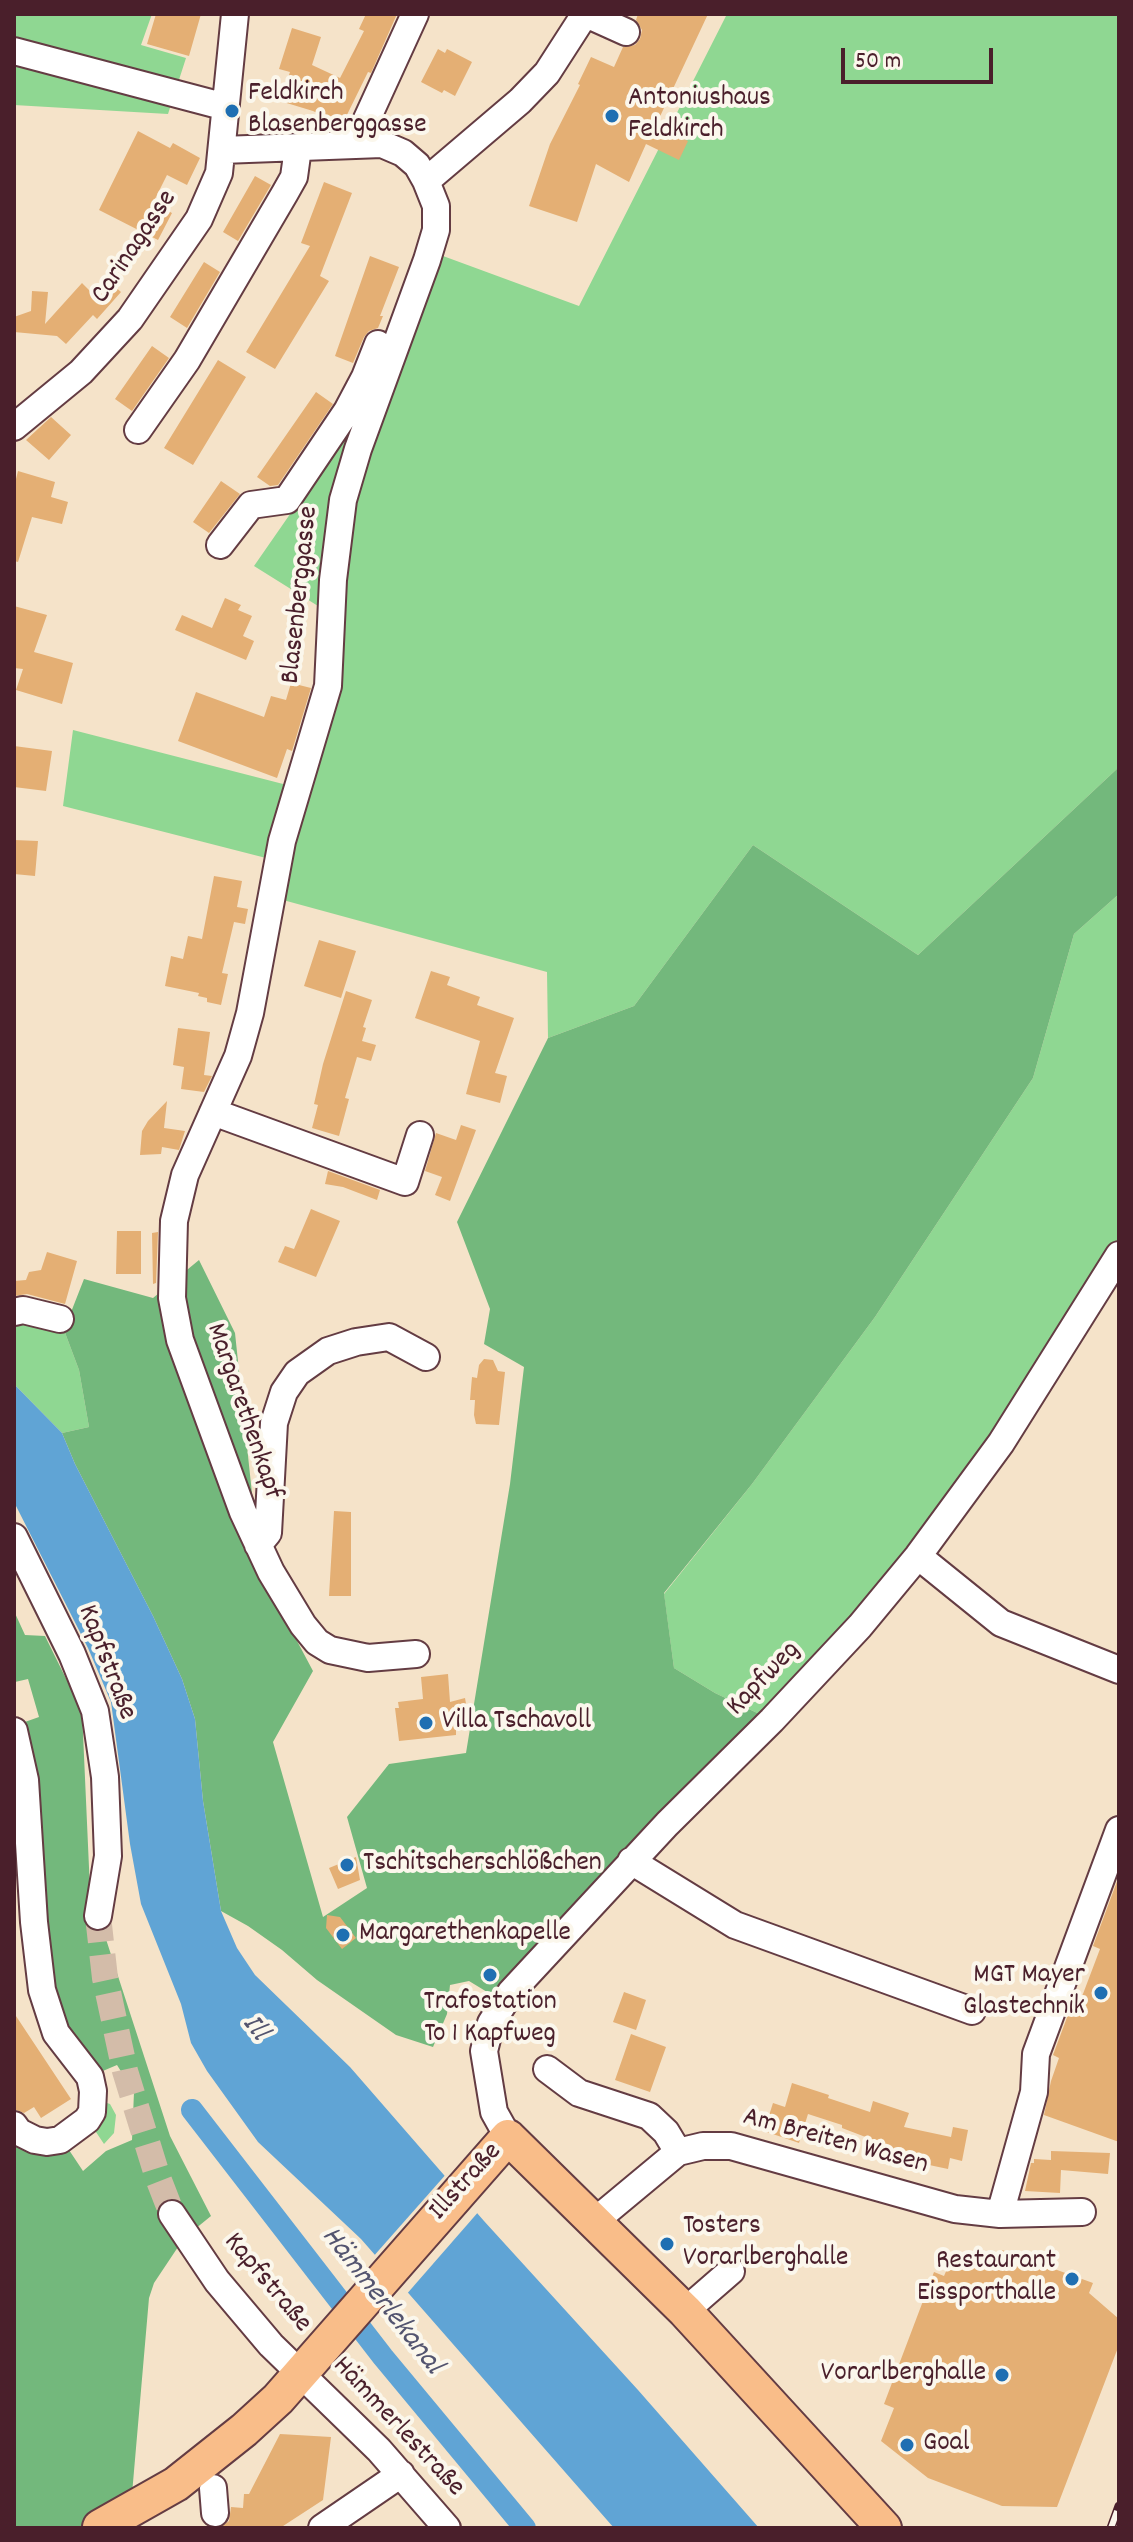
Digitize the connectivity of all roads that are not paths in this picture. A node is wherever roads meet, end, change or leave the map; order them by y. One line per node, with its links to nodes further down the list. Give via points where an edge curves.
1 (235, 14): 6 (street, Carinagasse)
2 (415, 14): 7 (street)
3 (586, 14): 4 (street); 10 (street, via 547,73)
4 (626, 32)
5 (14, 51): 6 (street)
6 (226, 107): 9 (street, Carinagasse)
7 (356, 143): 8 (street, Blasenberggasse); 10 (street, Blasenberggasse, via 382,144 403,153)
8 (298, 148): 9 (street, Blasenberggasse); 13 (street, via 294,177 285,193 187,360)
9 (222, 150): 12 (street, Carinagasse, via 219,173 199,219 130,319 81,372)
10 (426, 181): 11 (street, Blasenberggasse, via 436,206 436,230)
11 (416, 257): 15 (street, via 347,411 287,500); 17 (street, Blasenberggasse, via 343,500 328,686 282,841 250,1013)
12 (14, 427)
13 (138, 430)
14 (245, 485): 15 (street)
15 (265, 503): 16 (street, via 251,505)
16 (220, 545)
17 (213, 1112): 18 (street, via 405,1182); 20 (street, Blasenberggasse, via 185,1175 174,1221)
18 (420, 1135)
19 (1119, 1255): 26 (street, Kapfweg, via 1001,1443)
20 (172, 1298): 25 (street, Margarethenkapf, via 180,1340)
21 (14, 1312): 22 (street)
22 (60, 1319)
23 (426, 1357): 25 (street, Margarethenkapf, via 389,1337 328,1351 297,1373 274,1423 268,1533)
24 (14, 1537): 32 (street, Kapfstraße, via 95,1711 105,1777 108,1856)
25 (258, 1545): 27 (street, Margarethenkapf, via 317,1642 368,1658)
26 (918, 1556): 28 (street, via 1001,1623); 31 (street, Kapfweg, via 772,1720)
27 (416, 1654)
28 (1119, 1670)
29 (14, 1731): 35 (street, via 25,1780 42,1990 56,2033 90,2077 93,2091 92,2112 60,2140 35,2140)
30 (1119, 1830): 39 (street, via 1036,2054 1034,2092)
31 (631, 1861): 33 (street, via 735,1925); 36 (street, Kapfweg, via 511,1992 491,2023 484,2051 487,2081 494,2112)
32 (98, 1916)
33 (972, 2011)
34 (547, 2069): 37 (street, via 579,2093 649,2116)
35 (14, 2125)
36 (508, 2137): 40 (main road, Illstraße); 44 (main road, Illstraße)
37 (678, 2152): 39 (street, Am Breiten Wasen, via 731,2146 955,2209); 40 (street)
38 (1082, 2212): 39 (street, Am Breiten Wasen)
39 (1000, 2214)
40 (595, 2221): 43 (main road, Illstraße)
41 (179, 2225): 44 (street, Kapfstraße, via 217,2281)
42 (731, 2271): 43 (street)
43 (685, 2311): 49 (main road, Illstraße)
44 (300, 2372): 45 (street, Hämmerlestraße); 46 (main road, Illstraße, via 219,2452 176,2484)
45 (401, 2474): 47 (street); 48 (street, Hämmerlestraße)
46 (100, 2527)
47 (322, 2528)
48 (447, 2528)
49 (884, 2528)

